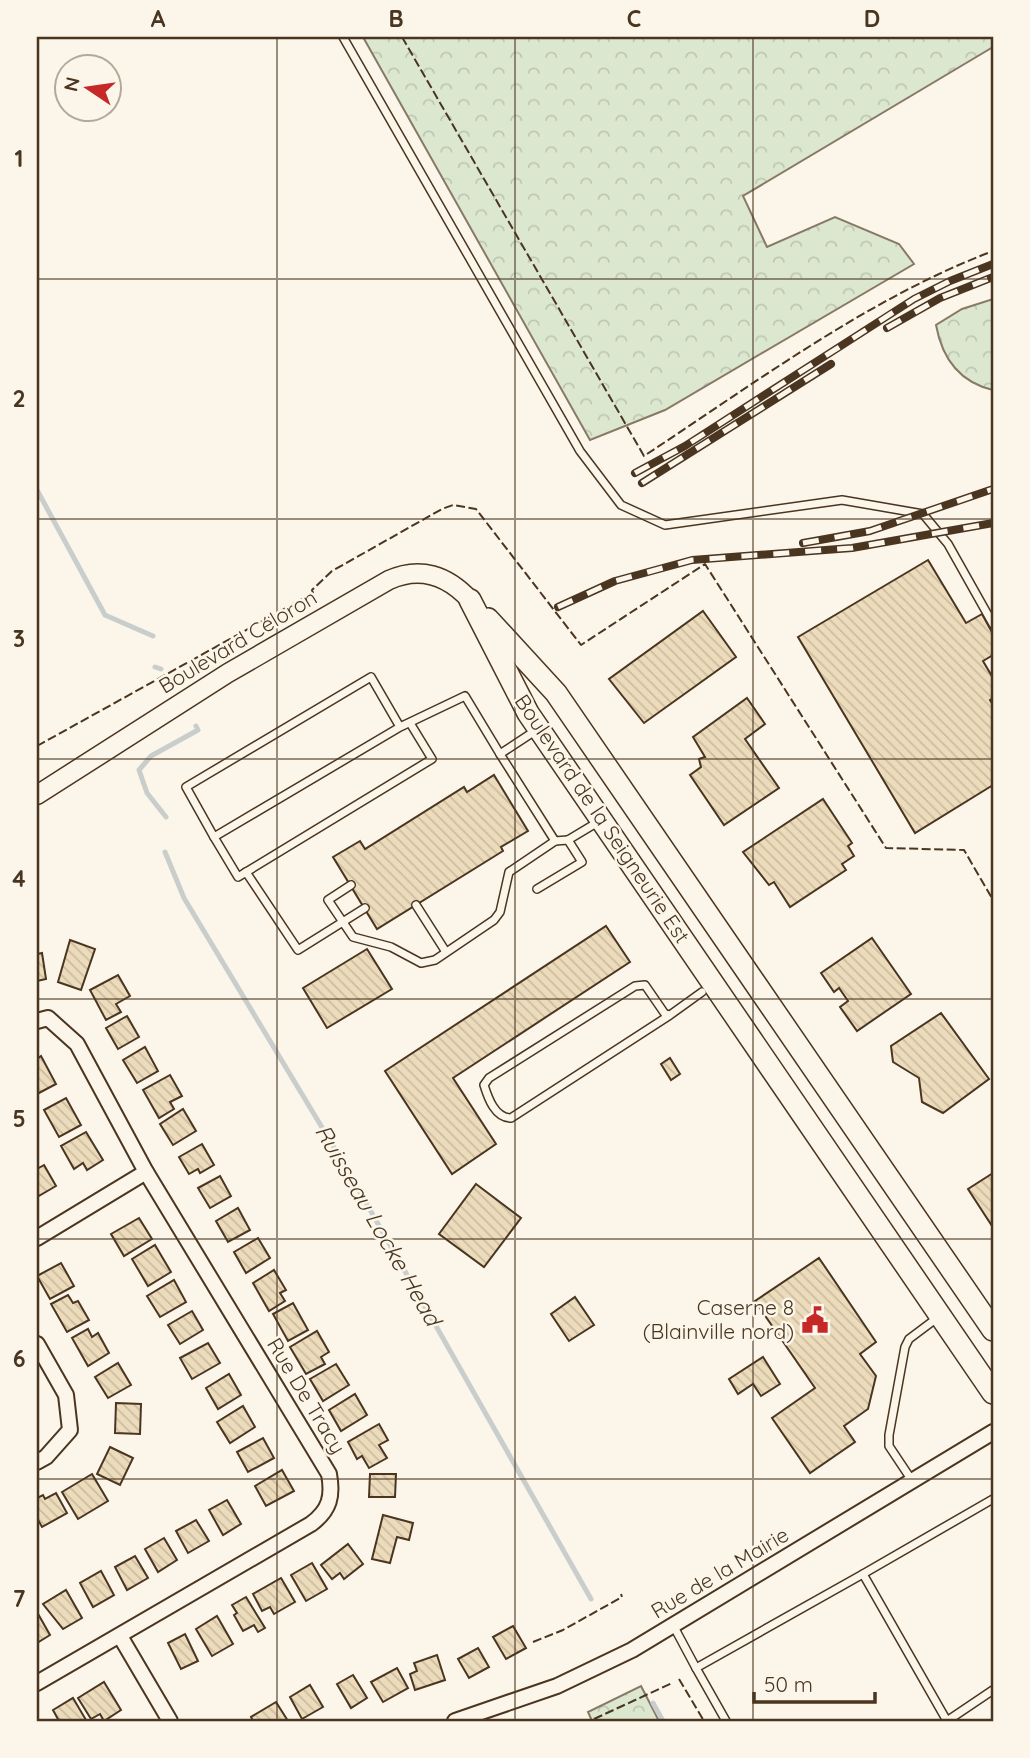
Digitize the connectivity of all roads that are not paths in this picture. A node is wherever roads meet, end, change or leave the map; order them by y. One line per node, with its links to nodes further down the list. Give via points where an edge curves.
1 (343, 37): 3 (lane, via 580,451 621,505 665,525 842,500 923,514 948,544)
2 (470, 600): 6 (main road, Boulevard de la Seigneurie Est); 8 (street, Boulevard Céloron, via 456,586 431,574 412,573 389,580 219,678); 9 (main road, Boulevard de la Seigneurie Est, via 556,693)
3 (993, 624)
4 (410, 723): 5 (lane); 7 (lane, via 465,696); 14 (lane, via 432,759)
5 (400, 727): 11 (lane); 11 (lane, via 371,677 186,788)
6 (538, 729): 7 (lane); 10 (main road, Boulevard de la Seigneurie Est)
7 (500, 754): 13 (lane)
8 (37, 794)
9 (631, 800): 10 (main road); 21 (main road, Boulevard de la Seigneurie Est)
10 (601, 820): 12 (lane); 23 (main road, Boulevard de la Seigneurie Est)
11 (214, 837): 14 (lane, via 238,877)
12 (568, 840): 13 (lane); 16 (lane, via 582,862)
13 (555, 841): 20 (lane, via 509,872 498,916)
14 (246, 872): 19 (lane, via 298,950)
15 (351, 886): 19 (lane, via 328,900)
16 (537, 889)
17 (416, 905): 20 (lane)
18 (365, 908): 19 (lane)
19 (341, 922): 20 (lane, via 353,937 391,947 421,963)
20 (446, 952)
21 (752, 979): 23 (main road); 26 (main road, Boulevard de la Seigneurie Est)
22 (702, 992): 24 (lane)
23 (723, 999): 27 (main road, Boulevard de la Seigneurie Est)
24 (670, 1015): 24 (lane, via 645,985 635,986 489,1078 484,1085 487,1095 499,1114 511,1118)
25 (37, 1021): 30 (street, Rue De Tracy, via 48,1018 77,1044)
26 (786, 1029): 27 (main road); 28 (main road, Boulevard de la Seigneurie Est)
27 (758, 1048): 29 (main road, Boulevard de la Seigneurie Est)
28 (862, 1138): 29 (main road); 31 (main road, Boulevard de la Seigneurie Est)
29 (832, 1158): 32 (main road, Boulevard de la Seigneurie Est)
30 (146, 1172): 33 (street); 44 (street, Rue De Tracy, via 329,1474 332,1489 328,1507 311,1524)
31 (891, 1181): 32 (main road); 35 (main road, Boulevard de la Seigneurie Est)
32 (862, 1201): 34 (main road, Boulevard de la Seigneurie Est)
33 (37, 1238)
34 (940, 1316): 37 (main road, Boulevard de la Seigneurie Est); 40 (lane, via 906,1343 889,1435 889,1446)
35 (993, 1330)
36 (37, 1344): 39 (street, via 66,1395 70,1430)
37 (993, 1393)
38 (993, 1432): 40 (street, Rue de la Mairie)
39 (37, 1462)
40 (913, 1482): 43 (street, Rue de la Mairie)
41 (993, 1500): 42 (lane)
42 (863, 1574): 45 (lane); 47 (lane, via 947,1721)
43 (673, 1625): 45 (lane); 48 (street, Rue de la Mairie, via 585,1674)
44 (120, 1636): 46 (street, Rue De Tracy); 49 (street)
45 (696, 1668): 51 (lane)
46 (37, 1683)
47 (993, 1690)
48 (476, 1719): 50 (street, Rue de la Mairie)
49 (170, 1721)
50 (455, 1721)
51 (726, 1721)

